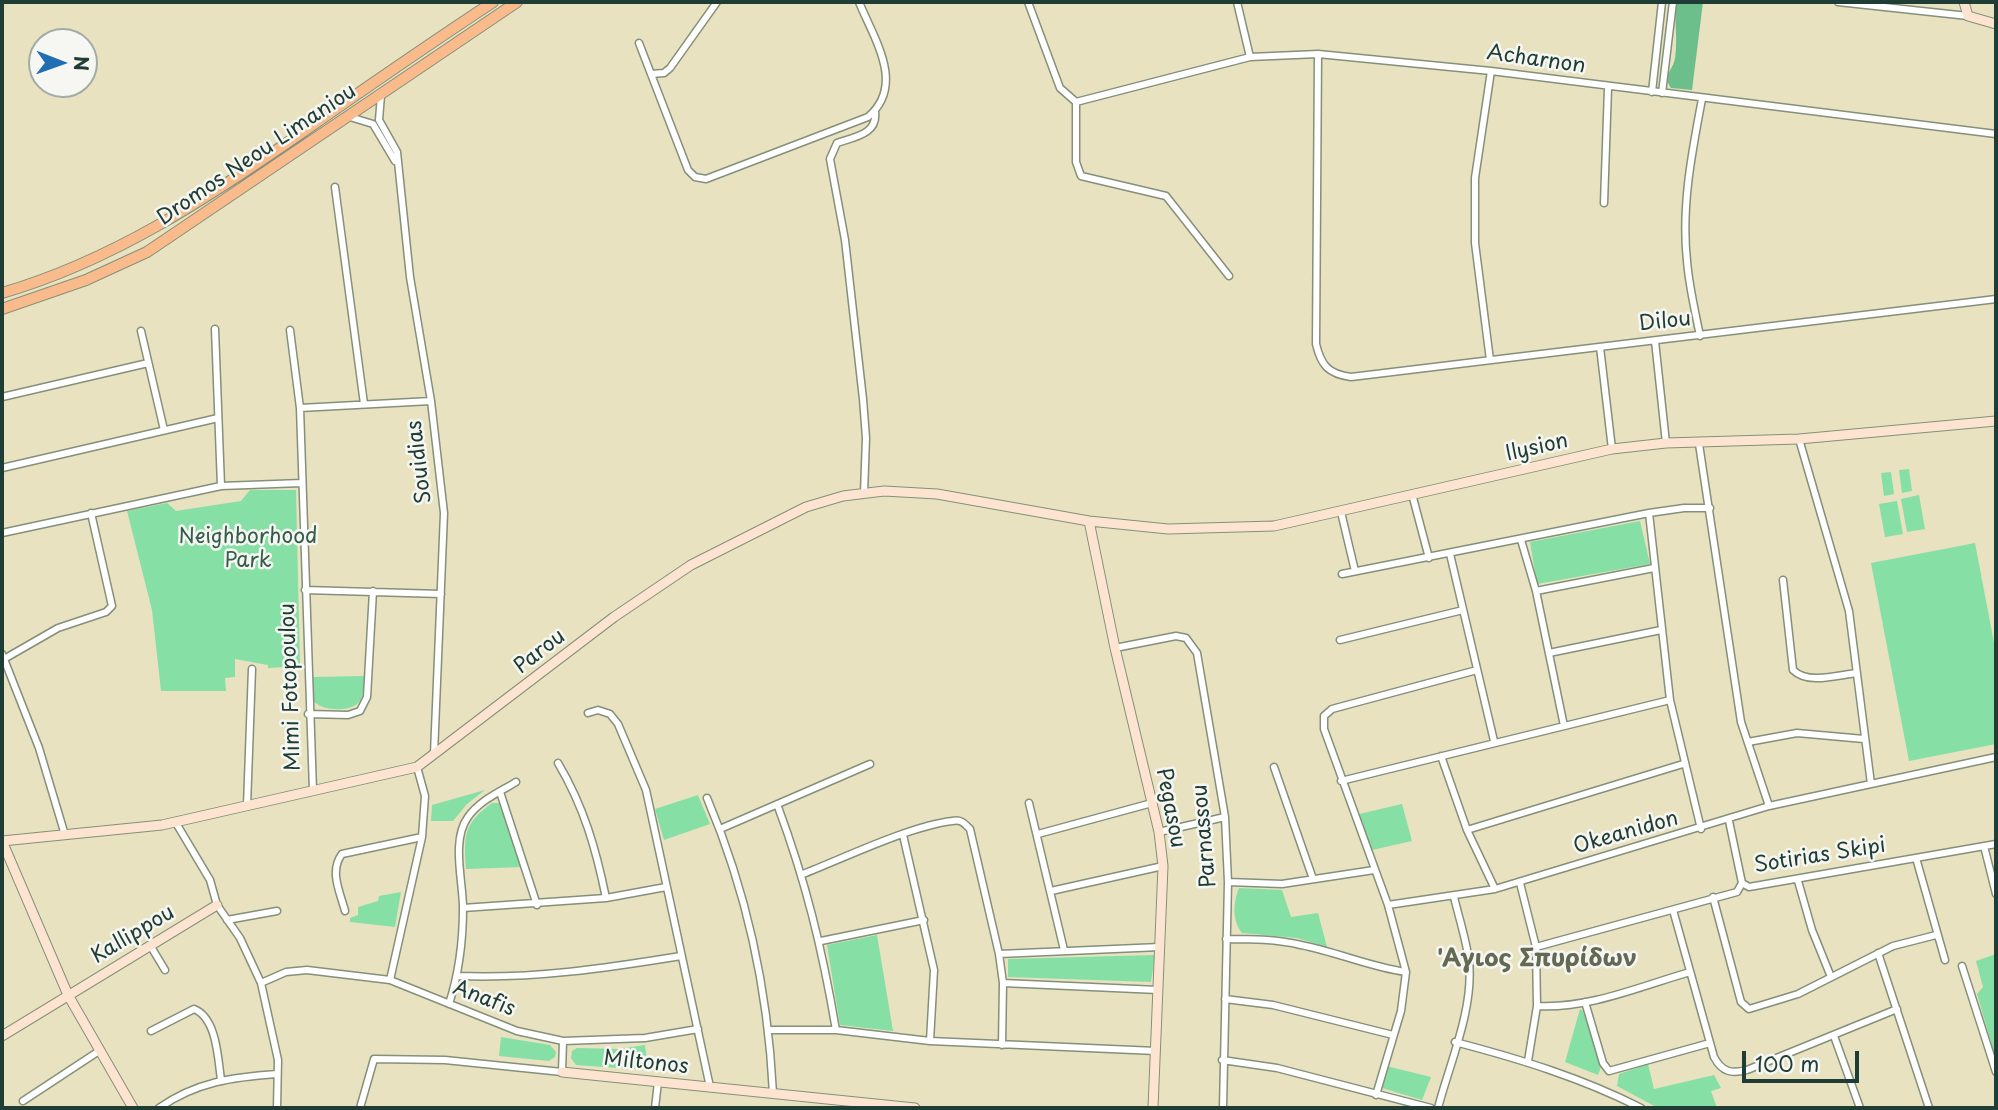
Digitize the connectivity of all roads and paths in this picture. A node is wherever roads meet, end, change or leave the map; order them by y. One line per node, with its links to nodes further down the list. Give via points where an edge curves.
1 (493, 2): 31 (main road, Dromos Neou Limaniou, via 219,189 131,242 53,278)
2 (517, 2): 21 (main road, Dromos Neou Limaniou)
3 (717, 2): 17 (street, via 670,68 664,74)
4 (859, 2): 24 (street, via 887,72 887,89)
5 (1028, 2): 23 (street, via 1060,88)
6 (1237, 2): 15 (street)
7 (1662, 2): 19 (street)
8 (1673, 2): 20 (street)
9 (1838, 2): 11 (street)
10 (1964, 2): 11 (street)
11 (1968, 16): 12 (street)
12 (1996, 23)
13 (639, 43): 17 (street)
14 (1318, 54): 15 (street, Acharnon); 16 (street, Acharnon); 40 (street, Dilou, via 1316,344 1320,362 1338,375 1351,377)
15 (1250, 57): 23 (street, Acharnon)
16 (1491, 71): 18 (street, Acharnon); 40 (street, via 1475,178 1475,243)
17 (651, 74): 24 (street, via 688,170 706,179)
18 (1608, 88): 19 (street, Acharnon); 29 (street)
19 (1652, 92): 20 (street, Acharnon)
20 (1662, 93): 22 (street, Acharnon)
21 (381, 95): 25 (main road, Dromos Neou Limaniou); 27 (street, Souidias, via 379,120 397,152)
22 (1702, 99): 26 (street, Acharnon); 37 (street, via 1686,217 1686,260)
23 (1076, 102): 30 (street, via 1076,162 1081,176 1166,196)
24 (875, 111): 56 (street, via 868,132 837,143 830,159 845,240 863,398)
25 (351, 117): 27 (street, Souidias, via 373,124); 33 (main road, Dromos Neou Limaniou, via 147,252 86,280)
26 (1996, 134)
27 (398, 166): 43 (street, Souidias, via 410,277)
28 (335, 187): 44 (street)
29 (1604, 203)
30 (1229, 276)
31 (2, 293)
32 (1996, 299): 37 (street, Dilou)
33 (2, 309)
34 (215, 329): 46 (street)
35 (290, 330): 45 (street, Mimi Fotopoulou)
36 (141, 331): 41 (street)
37 (1700, 336): 38 (street, Dilou)
38 (1655, 341): 39 (street, Dilou); 50 (street)
39 (1600, 347): 40 (street, Dilou); 52 (street)
40 (1490, 360)
41 (148, 363): 42 (street); 48 (street)
42 (2, 397)
43 (431, 401): 44 (street); 74 (street, Souidias, via 444,513)
44 (364, 404): 45 (street)
45 (300, 408): 54 (street, Mimi Fotopoulou)
46 (218, 418): 48 (street); 55 (street)
47 (1996, 421): 49 (street, Ilysion)
48 (164, 430): 53 (street)
49 (1799, 439): 51 (street, Ilysion); 83 (street, via 1849,611)
50 (1666, 443): 51 (street, Ilysion); 52 (street, Ilysion)
51 (1699, 444): 58 (street)
52 (1612, 449): 57 (street, Ilysion)
53 (2, 468)
54 (302, 483): 55 (street); 71 (street, Mimi Fotopoulou)
55 (221, 486): 60 (street)
56 (864, 493): 62 (street, Parou, via 937,494); 91 (street, Parou, via 806,507 691,565 614,617)
57 (1412, 494): 59 (street, Ilysion); 66 (street)
58 (1710, 509): 61 (street); 90 (street, via 1741,722)
59 (1341, 512): 62 (street, Ilysion, via 1274,526 1207,530); 68 (street)
60 (91, 513): 63 (street); 80 (street, via 112,607)
61 (1649, 513): 64 (street); 67 (street)
62 (1089, 520): 78 (street, Pegasou)
63 (2, 533)
64 (1521, 540): 65 (street); 72 (street)
65 (1450, 554): 66 (street); 75 (street)
66 (1429, 558): 68 (street)
67 (1654, 568): 72 (street); 76 (street)
68 (1356, 572): 69 (street)
69 (1342, 574)
70 (1783, 580): 83 (street, via 1793,670 1800,677 1811,678)
71 (305, 590): 73 (street); 86 (street, Mimi Fotopoulou)
72 (1536, 591): 79 (street)
73 (373, 592): 74 (street); 86 (street, via 367,697 360,711)
74 (440, 594): 91 (street, Souidias)
75 (1464, 610): 77 (street); 82 (street)
76 (1661, 630): 79 (street); 84 (street)
77 (1340, 640)
78 (1115, 648): 106 (street, Pegasou); 110 (street, Parnassou, via 1176,636 1193,644)
79 (1549, 653): 87 (street)
80 (3, 657): 118 (street, via 39,748)
81 (252, 669): 108 (street)
82 (1477, 670): 89 (street); 99 (street, via 1332,709 1324,716 1324,729)
83 (1857, 673): 88 (street)
84 (1670, 699): 87 (street); 96 (street)
85 (589, 713): 133 (street, via 610,714 618,724 646,790)
86 (309, 714): 102 (street, Mimi Fotopoulou)
87 (1564, 726): 89 (street)
88 (1864, 739): 90 (street, via 1797,733); 101 (street)
89 (1494, 741): 92 (street)
90 (1748, 742): 109 (street)
91 (434, 756): 97 (street, Parou)
92 (1441, 756): 99 (street); 114 (street)
93 (1996, 757): 101 (street, Okeanidon)
94 (558, 763): 139 (street, via 584,811)
95 (870, 764): 107 (street)
96 (1683, 764): 114 (street); 115 (street)
97 (417, 767): 102 (street, Parou); 120 (street, via 425,796)
98 (1275, 767): 128 (street)
99 (1341, 781): 126 (street)
100 (516, 782): 103 (street)
101 (1871, 784): 109 (street, Okeanidon)
102 (313, 791): 108 (street, Parou)
103 (500, 792): 141 (street); 143 (street, via 467,818 461,834)
104 (707, 798): 113 (street)
105 (1029, 803): 117 (street)
106 (1152, 803): 116 (street, Pegasou); 117 (street)
107 (777, 804): 113 (street); 127 (street)
108 (247, 806): 112 (street, Parou)
109 (1769, 806): 111 (street, Okeanidon)
110 (1225, 817): 116 (street); 130 (street, Parnassou)
111 (1729, 821): 115 (street, Okeanidon); 132 (street)
112 (176, 823): 118 (street, Parou); 140 (street, via 210,880)
113 (720, 829): 177 (street, via 741,890)
114 (1467, 830): 134 (street)
115 (1701, 830): 131 (street, Okeanidon)
116 (1159, 832): 125 (street, Pegasou)
117 (1038, 834): 135 (street)
118 (65, 835): 121 (street, Parou)
119 (903, 835): 127 (street); 148 (street); 157 (street, via 952,821 962,821 971,829)
120 (422, 837): 146 (street, via 342,854 335,875); 166 (street)
121 (2, 841): 170 (street)
122 (1996, 844): 123 (street, Sotirias Skipi)
123 (1984, 846): 124 (street, Sotirias Skipi); 136 (street)
124 (1916, 858): 129 (street, Sotirias Skipi); 149 (street)
125 (1163, 866): 135 (street); 153 (street, Pegasou)
126 (1374, 870): 128 (street); 142 (street)
127 (803, 874): 151 (street)
128 (1313, 879): 130 (street, via 1282,884)
129 (1798, 881): 132 (street, Sotirias Skipi, via 1749,887); 165 (street)
130 (1228, 882): 150 (street, Parnassou)
131 (1520, 883): 134 (street, Okeanidon); 154 (street)
132 (1742, 883): 138 (street, Sotirias Skipi, via 1737,892)
133 (666, 887): 139 (street); 158 (street)
134 (1495, 889): 137 (street, Okeanidon)
135 (1051, 891): 155 (street)
136 (1996, 894)
137 (1454, 897): 142 (street, Okeanidon); 185 (street, via 1469,961 1469,984)
138 (1713, 897): 144 (street, Sotirias Skipi); 165 (street, via 1741,1002 1749,1009 1798,994)
139 (606, 898): 141 (street)
140 (217, 905): 147 (street); 152 (street, Kallippou)
141 (537, 905): 143 (street)
142 (1388, 905): 162 (street)
143 (463, 908): 164 (street)
144 (1673, 910): 154 (street, Sotirias Skipi); 163 (street)
145 (277, 911): 147 (street)
146 (345, 911)
147 (227, 920): 167 (street)
148 (924, 920): 151 (street); 184 (street, via 934,970)
149 (1936, 935): 156 (street); 159 (street)
150 (1226, 939): 162 (street, via 1302,945); 171 (street, Parnassou)
151 (821, 941): 178 (street)
152 (150, 945): 161 (street); 170 (street, Kallippou)
153 (1160, 947): 155 (street); 169 (street, Pegasou)
154 (1536, 947): 174 (street)
155 (1064, 950): 157 (street)
156 (1878, 953): 165 (street); 175 (street)
157 (999, 954): 168 (street)
158 (681, 956): 164 (street, via 574,972 506,978); 176 (street)
159 (1945, 960)
160 (1962, 966): 193 (street)
161 (165, 970)
162 (1406, 972): 180 (street, via 1406,991)
163 (1690, 972): 172 (street); 186 (street)
164 (458, 976): 173 (street)
165 (1831, 977)
166 (390, 981): 167 (street, Anafis, via 307,970 286,972); 173 (street, Anafis)
167 (261, 983): 194 (street)
168 (1003, 983): 169 (street); 187 (street)
169 (1158, 990): 189 (street, Pegasou)
170 (68, 995): 181 (street, Kallippou); 188 (street)
171 (1225, 999): 180 (street, via 1273,1005); 190 (street, Parnassou)
172 (1586, 1002): 174 (street); 186 (street, via 1609,1071)
173 (449, 1004): 183 (street, Anafis, via 517,1031)
174 (1537, 1006): 191 (street)
175 (1897, 1009): 182 (street); 214 (street)
176 (698, 1029): 183 (street, Anafis, via 645,1038); 197 (street)
177 (770, 1030): 178 (street); 198 (street)
178 (836, 1030): 184 (street)
179 (151, 1031): 195 (street, via 194,1009 203,1014 213,1036)
180 (1393, 1035): 199 (street)
181 (2, 1036)
182 (1834, 1036): 186 (street, via 1738,1072 1720,1067); 213 (street)
183 (563, 1041): 192 (street)
184 (930, 1041): 187 (street)
185 (1455, 1042): 191 (street); 211 (street)
186 (1710, 1043)
187 (1002, 1045): 189 (street)
188 (99, 1051): 200 (street); 202 (street)
189 (1156, 1051): 208 (street, Pegasou)
190 (1222, 1060): 199 (street, via 1277,1068); 209 (street, Parnassou)
191 (1528, 1061): 212 (street)
192 (562, 1072): 196 (street, Miltonos); 205 (street, Miltonos, via 445,1060 374,1059)
193 (1996, 1072)
194 (277, 1074): 195 (street); 204 (street)
195 (220, 1080): 203 (street, via 196,1086)
196 (658, 1082): 197 (street, Miltonos); 206 (street)
197 (710, 1087): 198 (street, Miltonos)
198 (774, 1093): 201 (street, Miltonos)
199 (1376, 1095): 210 (street)
200 (23, 1101)
201 (858, 1106): 207 (street, Miltonos)
202 (133, 1108)
203 (159, 1108)
204 (276, 1108)
205 (360, 1108)
206 (655, 1108)
207 (915, 1108)
208 (1153, 1108)
209 (1223, 1108)
210 (1431, 1108)
211 (1438, 1108)
212 (1641, 1108)
213 (1860, 1108)
214 (1928, 1108)

